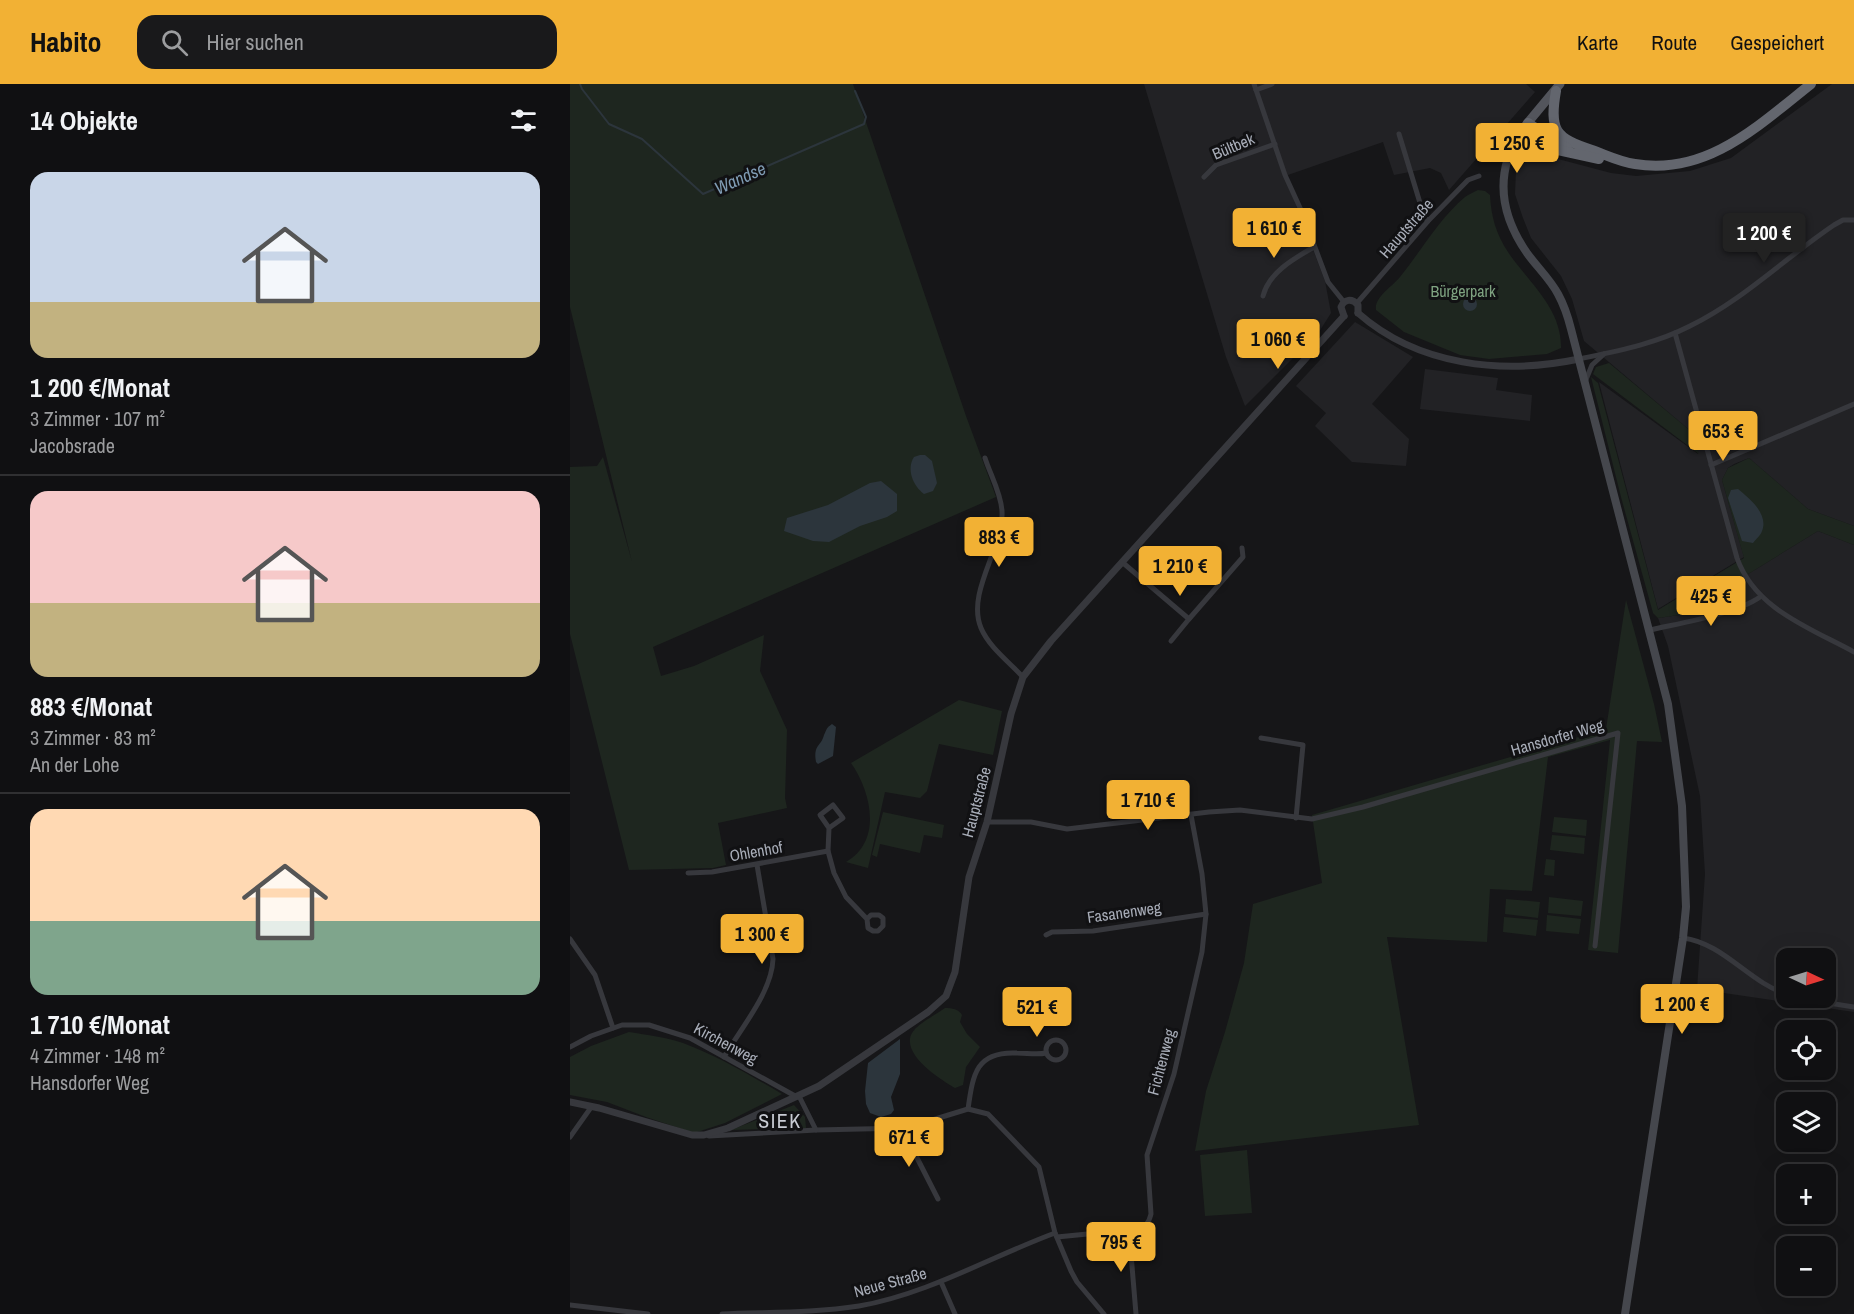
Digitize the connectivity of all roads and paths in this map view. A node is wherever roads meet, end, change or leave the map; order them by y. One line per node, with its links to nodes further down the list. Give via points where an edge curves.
1 (1272, 84): 3 (street, Bültbek)
2 (1811, 84): 11 (highway, via 1749,133 1709,156 1671,165)
3 (1255, 87): 8 (street, Bültbek)
4 (1558, 87): 5 (main road); 10 (highway, via 1553,119 1561,136 1569,143)
5 (1524, 127): 7 (highway, via 1527,140); 9 (main road); 10 (highway, via 1567,148)
6 (1399, 134): 15 (street)
7 (1534, 143): 9 (highway, via 1519,144); 11 (highway, via 1611,162)
8 (1275, 144): 13 (street, Bültbek, via 1216,165); 16 (street, Bültbek)
9 (1509, 154): 24 (main road, via 1503,178 1508,217 1517,237 1560,297)
10 (1608, 156): 11 (highway)
11 (1626, 162)
12 (1479, 176): 15 (street, Hauptstraße, via 1468,180)
13 (1204, 177)
14 (1854, 220): 22 (street, via 1834,225 1745,293)
15 (1428, 221): 19 (street, Hauptstraße)
16 (1314, 247): 17 (street, via 1282,268); 18 (street, Bültbek, via 1328,282)
17 (1263, 296)
18 (1344, 302): 19 (street); 21 (street)
19 (1357, 303): 20 (street)
20 (1358, 313): 21 (street, via 1350,318); 24 (street, via 1383,332 1458,362 1505,367)
21 (1344, 316): 30 (street, Hauptstraße)
22 (1675, 333): 23 (street); 28 (street)
23 (1606, 353): 24 (street); 25 (street, via 1592,365)
24 (1579, 359): 25 (main road)
25 (1585, 382): 33 (main road)
26 (1854, 404): 28 (street)
27 (985, 458): 36 (street, via 1002,512 979,600 980,626)
28 (1711, 465): 31 (street, via 1739,563)
29 (1242, 548): 32 (street, via 1243,557)
30 (1122, 561): 32 (street); 36 (street, Hauptstraße)
31 (1760, 597): 33 (street, via 1737,608); 35 (street)
32 (1189, 620): 34 (street)
33 (1650, 630): 48 (main road, via 1668,704 1682,806 1686,907)
34 (1171, 641)
35 (1854, 652)
36 (1023, 677): 40 (street, Hauptstraße)
37 (1261, 738): 39 (street, via 1303,745)
38 (1191, 815): 39 (street, Hansdorfer Weg, via 1240,810); 40 (street, Hansdorfer Weg, via 1067,829 1031,822); 45 (street, Fichtenweg)
39 (1296, 818): 50 (street, Hansdorfer Weg, via 1312,819 1363,807 1618,734)
40 (987, 822): 58 (street, Hauptstraße, via 970,870 955,972 946,996 838,1075)
41 (829, 828): 42 (street)
42 (828, 851): 43 (street, Ohlenhof); 46 (street, via 839,885)
43 (757, 865): 44 (street, Ohlenhof); 57 (street, via 773,970 766,989)
44 (688, 873)
45 (1206, 914): 47 (street, Fasanenweg); 67 (street, Fichtenweg, via 1202,952 1174,1074 1148,1155 1151,1214 1144,1227)
46 (867, 919)
47 (1046, 935)
48 (1683, 938): 51 (street, via 1697,939 1710,946); 78 (main road)
49 (570, 939): 54 (street, via 595,975)
50 (1595, 946)
51 (1776, 990)
52 (1836, 1004): 53 (street)
53 (1854, 1007)
54 (613, 1028): 55 (street, Kirchenweg); 57 (street, Kirchenweg, via 649,1025 690,1038)
55 (570, 1047)
56 (1046, 1053): 61 (street, via 997,1053 986,1059 976,1070)
57 (724, 1057): 58 (street, Kirchenweg)
58 (798, 1096): 60 (street, Hauptstraße, via 704,1135 692,1135); 63 (street)
59 (570, 1102): 60 (street, Hauptstraße)
60 (592, 1106): 65 (street)
61 (968, 1109): 62 (street); 68 (street, via 988,1114 1039,1167)
62 (906, 1128): 63 (street); 66 (street)
63 (816, 1130): 64 (street)
64 (709, 1136)
65 (570, 1137)
66 (938, 1198)
67 (1129, 1230): 68 (street, Fichtenweg); 77 (street)
68 (1056, 1235): 69 (street, Neue Straße, via 1021,1245); 76 (street, via 1077,1282)
69 (941, 1282): 71 (street, Neue Straße); 75 (street)
70 (570, 1305): 72 (street)
71 (860, 1305): 73 (street, Neue Straße); 74 (street)
72 (648, 1314)
73 (722, 1314)
74 (863, 1314)
75 (955, 1314)
76 (1104, 1314)
77 (1136, 1314)
78 (1625, 1314)

